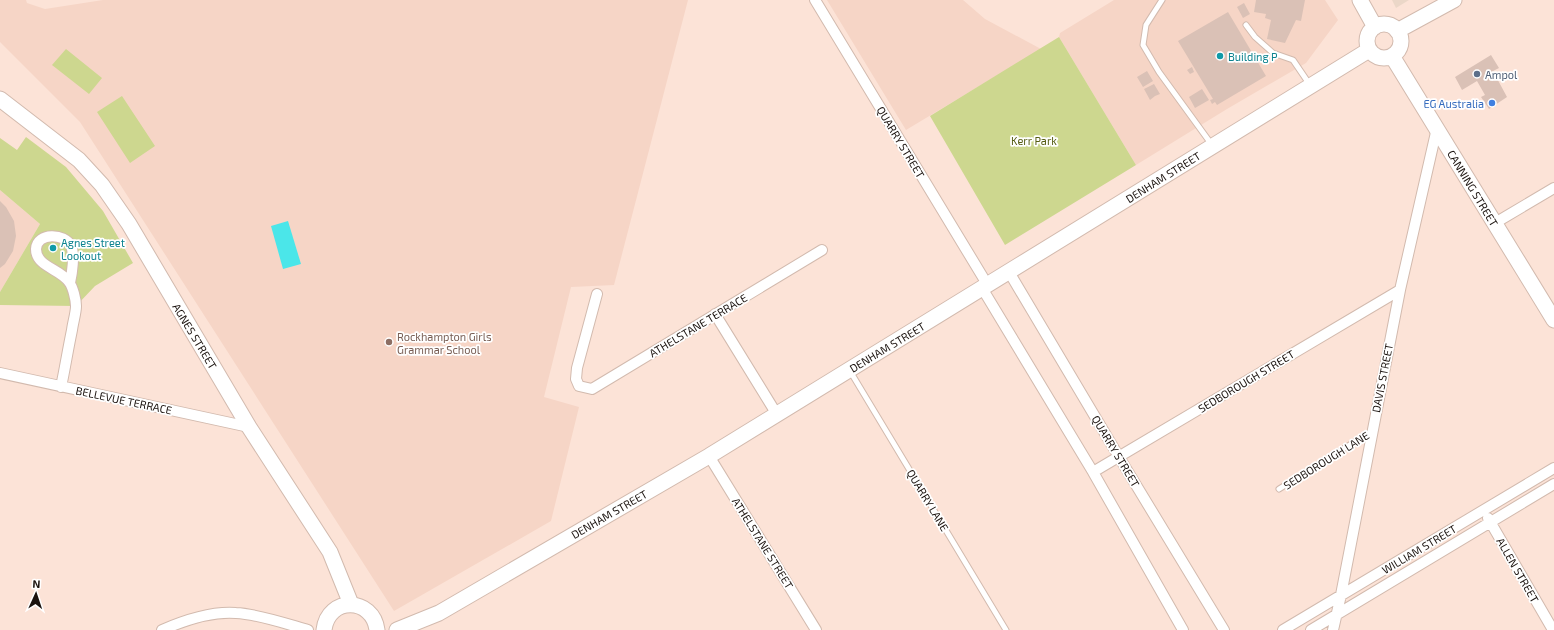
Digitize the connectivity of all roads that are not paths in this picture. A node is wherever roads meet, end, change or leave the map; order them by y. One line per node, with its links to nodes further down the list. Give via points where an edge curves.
1 (815, 0): 19 (street, QUARRY STREET)
2 (1162, 0): 13 (lane, via 1146,25 1143,45 1159,72)
3 (1360, 0): 6 (street)
4 (1454, 0): 7 (street)
5 (1246, 25): 10 (lane, via 1273,53 1293,60)
6 (1375, 27): 7 (street, via 1387,25); 8 (street, via 1368,37)
7 (1397, 31): 9 (street, via 1401,42)
8 (1369, 50): 9 (street, via 1381,58); 10 (street, DENHAM STREET)
9 (1392, 56): 12 (street, CANNING STREET)
10 (1310, 86): 13 (street, DENHAM STREET)
11 (0, 99): 28 (street, AGNES STREET, via 79,160 102,185 129,224)
12 (1437, 128): 15 (street, CANNING STREET); 20 (street, DAVIS STREET)
13 (1213, 146): 17 (street, DENHAM STREET)
14 (1554, 188): 15 (street)
15 (1495, 223): 23 (street, CANNING STREET)
16 (822, 250): 22 (street, ATHELSTANE TERRACE)
17 (1009, 272): 19 (street, DENHAM STREET); 31 (street, QUARRY STREET)
18 (70, 283): 18 (street, via 62,274 40,261 36,247 43,239 52,236 67,240 73,259); 26 (street, via 76,306)
19 (985, 286): 24 (street, DENHAM STREET); 33 (street, QUARRY STREET)
20 (1400, 290): 29 (street, DAVIS STREET); 31 (street, SEDBOROUGH STREET)
21 (596, 294): 22 (street, ATHELSTANE TERRACE, via 576,379 579,386 592,389)
22 (715, 314): 27 (street)
23 (1554, 320)
24 (849, 370): 27 (street, DENHAM STREET); 47 (lane, QUARRY LANE)
25 (0, 373): 26 (street, BELLEVUE TERRACE)
26 (61, 387): 28 (street, BELLEVUE TERRACE)
27 (776, 413): 30 (street, DENHAM STREET)
28 (249, 427): 39 (street, AGNES STREET, via 330,552)
29 (1372, 431): 35 (lane, SEDBOROUGH LANE); 38 (street, DAVIS STREET)
30 (709, 456): 45 (street, DENHAM STREET, via 439,613); 46 (street, ATHELSTANE STREET)
31 (1118, 457): 33 (street, SEDBOROUGH STREET); 49 (street, QUARRY STREET)
32 (1554, 468): 36 (street, WILLIAM STREET)
33 (1093, 472): 48 (street, QUARRY STREET)
34 (1554, 484): 37 (street, WILLIAM STREET)
35 (1279, 489)
36 (1483, 510): 37 (street, ALLEN STREET); 38 (street, WILLIAM STREET)
37 (1490, 522): 40 (street, WILLIAM STREET); 53 (street, ALLEN STREET)
38 (1341, 595): 40 (street, DAVIS STREET); 50 (street, WILLIAM STREET)
39 (351, 604): 43 (street, via 332,612); 44 (street, via 370,613)
40 (1336, 615): 51 (street, WILLIAM STREET); 52 (street, DAVIS STREET)
41 (162, 630): 42 (street, via 207,615 236,613)
42 (308, 630)
43 (324, 630)
44 (377, 630)
45 (397, 630)
46 (816, 630)
47 (1006, 630)
48 (1183, 630)
49 (1224, 630)
50 (1283, 630)
51 (1310, 630)
52 (1333, 630)
53 (1553, 630)

